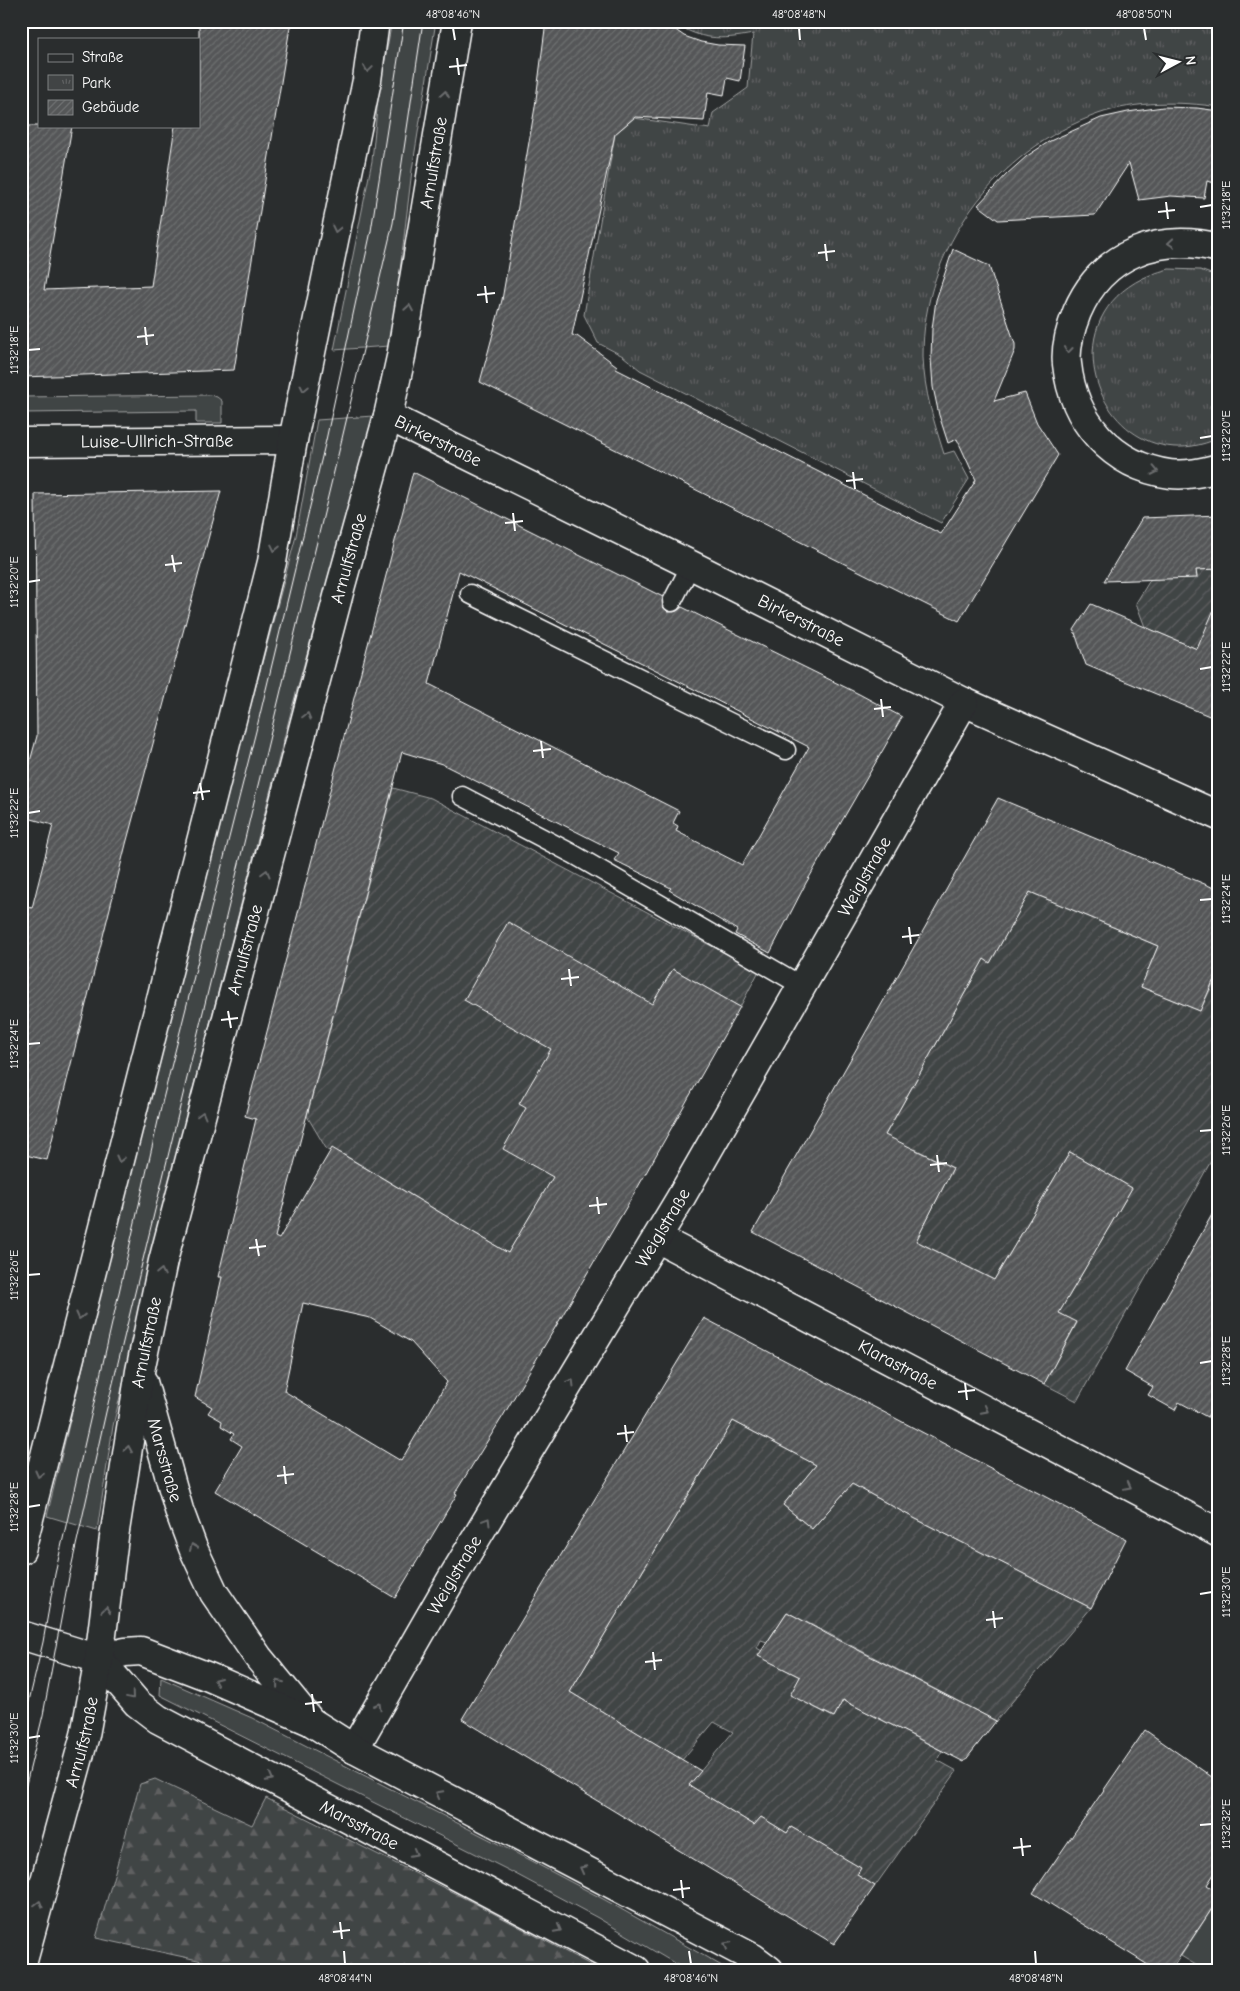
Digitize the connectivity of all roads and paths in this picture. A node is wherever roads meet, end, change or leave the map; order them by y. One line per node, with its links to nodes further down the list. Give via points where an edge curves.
1 (376, 21): 5 (main road, one-way to 5, via 367,80)
2 (456, 21): 4 (main road, Arnulfstraße, one-way to 2, via 401,356)
3 (1219, 248): 7 (main road, one-way to 7, via 1199,243 1170,242 1127,255 1102,274 1083,299 1070,328 1066,362 1074,400 1091,429 1116,454 1147,469 1171,474 1195,474)
4 (388, 416): 8 (main road, Birkerstraße); 17 (main road, Arnulfstraße, one-way to 4, via 163,1261)
5 (293, 440): 6 (main road, Luise-Ullrich-Straße); 19 (main road, one-way to 19, via 272,562)
6 (21, 442)
7 (1219, 468)
8 (691, 565): 10 (lane); 11 (main road, Birkerstraße)
9 (470, 594): 12 (lane)
10 (672, 602)
11 (964, 702): 14 (main road, Birkerstraße); 15 (main road, Weiglstraße)
12 (786, 750)
13 (462, 796): 15 (lane, via 573,854)
14 (1219, 816)
15 (802, 986): 16 (main road, Weiglstraße)
16 (657, 1238): 18 (main road, Klarastraße, one-way to 18); 23 (main road, Weiglstraße, one-way to 16, via 451,1580)
17 (140, 1371): 21 (main road, Arnulfstraße, one-way to 17); 22 (main road, Marsstraße, one-way to 17, via 258,1657 214,1593 179,1510)
18 (1219, 1533)
19 (21, 1550)
20 (21, 1635): 21 (main road, Marsstraße)
21 (99, 1658): 22 (main road, Marsstraße, one-way to 21, via 141,1651); 24 (main road, Arnulfstraße, one-way to 21, via 85,1735); 25 (main road, Marsstraße, one-way to 25, via 137,1703 158,1719)
22 (310, 1721): 23 (main road, Marsstraße)
23 (354, 1749): 26 (main road, Marsstraße, one-way to 23, via 753,1958)
24 (21, 1968)
25 (636, 1970)
26 (769, 1970)

